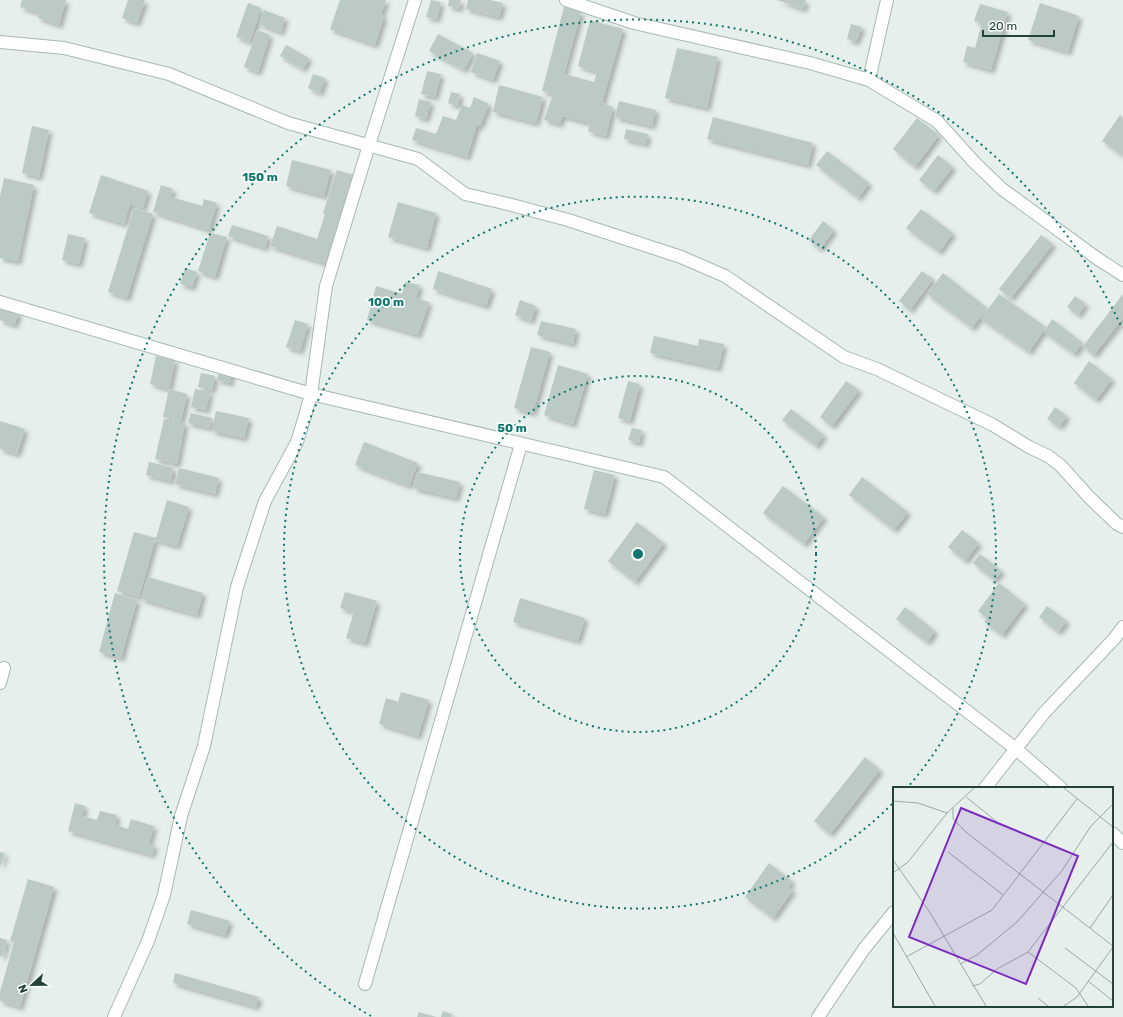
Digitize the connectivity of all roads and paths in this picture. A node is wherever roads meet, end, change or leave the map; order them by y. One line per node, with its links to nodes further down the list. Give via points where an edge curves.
1 (415, 0): 6 (street)
2 (566, 0): 5 (street, via 634,23 810,63)
3 (887, 0): 5 (street)
4 (0, 42): 6 (street, via 64,48 169,74 288,123)
5 (869, 80): 7 (street, via 937,121 1002,189)
6 (369, 145): 9 (street, via 326,286); 11 (street, via 418,159 465,194 568,220 680,257 725,276 844,357 877,369 993,425 1048,456)
7 (1123, 275)
8 (0, 302): 9 (street)
9 (310, 394): 10 (street); 22 (street, via 297,442 265,500 237,587 204,746 181,816 164,895 148,941)
10 (521, 444): 15 (street, via 664,477); 21 (street)
11 (1123, 527)
12 (1123, 627): 15 (street, via 1044,713)
13 (4, 668): 14 (street)
14 (0, 683)
15 (1016, 749): 16 (street); 17 (street)
16 (986, 787)
17 (1059, 787)
18 (1113, 834): 19 (street)
19 (1123, 843)
20 (893, 913): 23 (street, via 864,949)
21 (365, 984)
22 (114, 1017)
23 (818, 1017)

